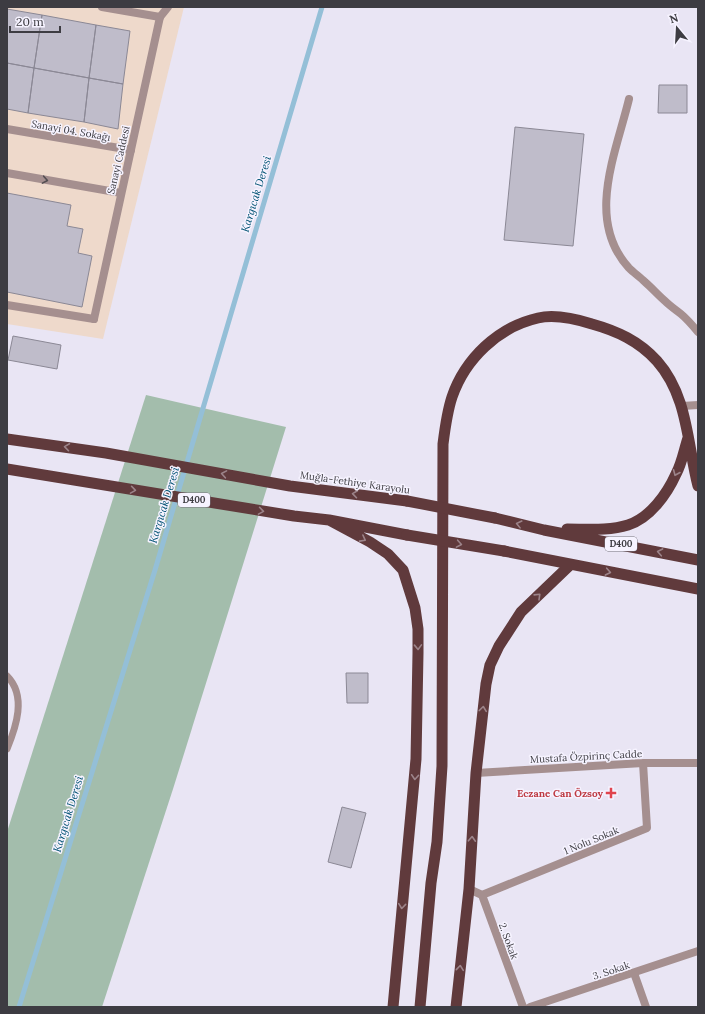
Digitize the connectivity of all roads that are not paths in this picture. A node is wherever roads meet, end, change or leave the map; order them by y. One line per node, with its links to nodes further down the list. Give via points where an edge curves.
1 (102, 7): 3 (street)
2 (168, 7): 3 (street, Sanayi Caddesi)
3 (160, 17): 6 (street, Sanayi Caddesi)
4 (629, 99): 10 (street, via 613,155 606,196 607,218 612,239 629,268)
5 (7, 129): 6 (street, Sanayi 04. Sokağı)
6 (131, 150): 8 (street, Sanayi Caddesi)
7 (7, 173): 8 (street, one-way to 8)
8 (121, 193): 9 (street, Sanayi Caddesi, via 94,319)
9 (7, 305)
10 (698, 332)
11 (698, 405): 12 (street)
12 (682, 406): 13 (highway); 32 (highway, via 668,376 644,348 607,328 561,317 539,318 503,332 474,358 452,396 443,444 442,766)
13 (688, 436): 16 (highway); 18 (highway, one-way to 18, via 677,473 668,490 641,519 610,528)
14 (7, 439): 18 (highway, Muğla-Fethiye Karayolu / D400, one-way to 14, bridge, via 407,502 290,486 106,453)
15 (7, 469): 17 (highway, D400, one-way to 17)
16 (698, 486)
17 (329, 520): 20 (highway, D400, one-way to 20, bridge); 31 (highway, one-way to 31, via 388,554 403,570 415,608 418,629 416,759)
18 (544, 530): 19 (highway, Muğla-Fethiye Karayolu / D400, one-way to 18)
19 (698, 560)
20 (570, 565): 21 (highway, D400, one-way to 21); 26 (highway, one-way to 20, via 486,684 493,659 521,612)
21 (698, 589)
22 (7, 676): 23 (lane, via 16,691 18,703 14,734)
23 (7, 749)
24 (643, 763): 25 (street, Mustafa Özpirinç Cadde); 26 (street, Mustafa Özpirinç Cadde); 28 (street, 1 Nolu Sokak, via 647,828)
25 (698, 763)
26 (476, 773): 27 (highway, one-way to 26)
27 (470, 889): 28 (street); 33 (highway, one-way to 27)
28 (482, 895): 34 (street, 2. Sokak)
29 (698, 951): 30 (street, 3. Sokak)
30 (634, 973): 35 (street, 3. Sokak); 36 (street)
31 (393, 1007)
32 (420, 1007)
33 (456, 1007)
34 (522, 1007)
35 (530, 1007)
36 (646, 1007)

